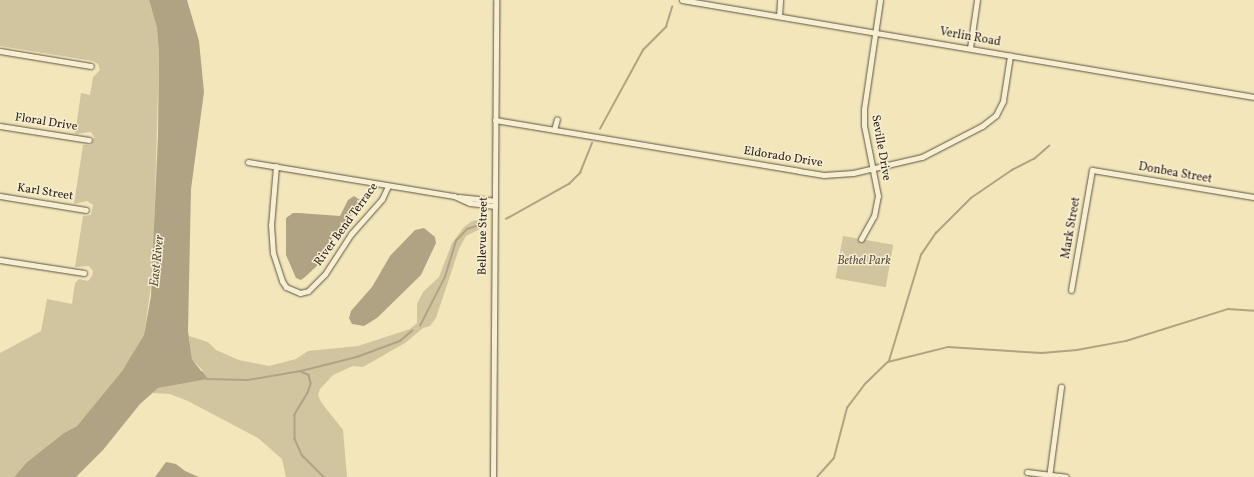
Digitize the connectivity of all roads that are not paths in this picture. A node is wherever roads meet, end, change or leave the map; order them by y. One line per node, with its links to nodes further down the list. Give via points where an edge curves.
1 (496, 0): 14 (street, Bellevue Street)
2 (682, 0): 6 (street, Verlin Road)
3 (780, 0): 6 (street)
4 (880, 0): 7 (street, Seville Drive)
5 (977, 0): 8 (street)
6 (779, 16): 7 (street, Verlin Road)
7 (876, 32): 8 (street, Verlin Road); 20 (street, Seville Drive, via 864,109 864,125)
8 (970, 48): 10 (street, Verlin Road)
9 (0, 51): 11 (street)
10 (1010, 56): 12 (street, Verlin Road); 20 (street, Eldorado Drive, via 1003,101 996,115 982,126 922,158)
11 (91, 66)
12 (1254, 97)
13 (557, 119): 16 (street)
14 (495, 120): 16 (street, Eldorado Drive); 25 (street, Bellevue Street)
15 (0, 126): 17 (street, Floral Drive)
16 (554, 130): 20 (street, Eldorado Drive, via 824,175)
17 (89, 140)
18 (248, 162): 19 (street, River Bend Terrace)
19 (276, 166): 22 (street, River Bend Terrace); 22 (street, River Bend Terrace, via 271,224 273,253 286,287 300,293 308,291 325,274 351,234 387,193)
20 (874, 170): 27 (street, Seville Drive, via 877,206)
21 (1092, 170): 24 (street, Donbea Street); 30 (street, Mark Street)
22 (388, 186): 25 (street, River Bend Terrace, via 454,196 470,204)
23 (0, 196): 26 (street, Karl Street)
24 (1254, 197)
25 (495, 204): 33 (street, Bellevue Street)
26 (86, 210)
27 (861, 239)
28 (0, 260): 29 (street)
29 (84, 274)
30 (1071, 290)
31 (1061, 387): 34 (street)
32 (1027, 472): 34 (street)
33 (492, 475)
34 (1049, 476): 35 (street)
35 (1066, 477)

